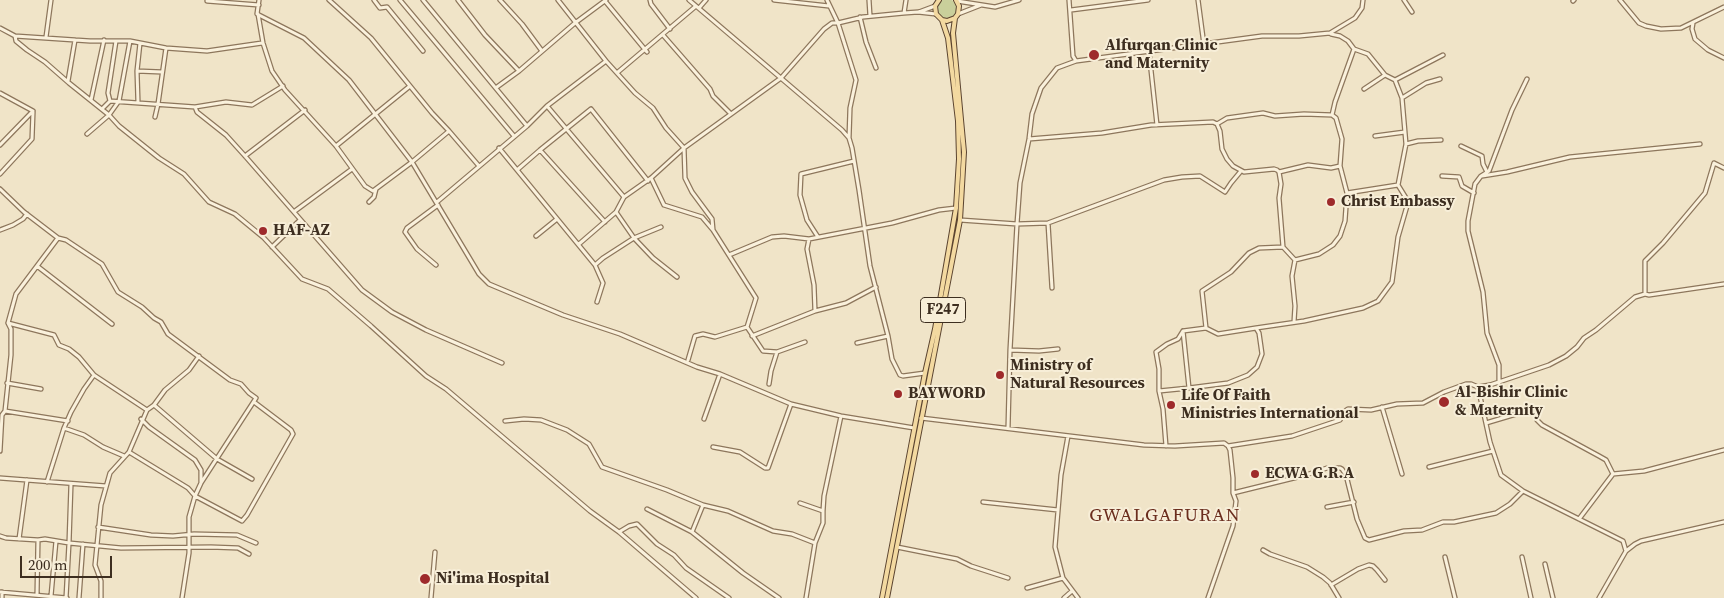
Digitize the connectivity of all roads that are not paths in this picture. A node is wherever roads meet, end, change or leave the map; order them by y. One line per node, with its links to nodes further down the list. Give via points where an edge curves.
1 (51, 0): 54 (street)
2 (259, 0): 29 (street)
3 (328, 0): 84 (street, via 372,38)
4 (374, 0): 64 (street, via 380,8 387,7)
5 (400, 0): 111 (street)
6 (423, 0): 85 (street)
7 (458, 0): 74 (street)
8 (500, 0): 65 (street)
9 (558, 0): 47 (street)
10 (650, 0): 50 (street)
11 (689, 0): 33 (street)
12 (706, 0): 33 (street)
13 (774, 0): 28 (street)
14 (828, 0): 31 (street)
15 (869, 0): 42 (street)
16 (906, 0): 38 (street)
17 (938, 0): 32 (main road)
18 (1019, 0): 30 (street, via 995,7)
19 (1069, 0): 35 (street)
20 (1148, 0): 35 (street)
21 (1198, 0): 61 (street)
22 (1363, 0): 51 (street, via 1355,18)
23 (1404, 0): 37 (street)
24 (1620, 0): 46 (street, via 1639,23 1646,26 1671,30)
25 (206, 1): 29 (street)
26 (606, 1): 47 (street); 66 (street)
27 (956, 1): 30 (street); 41 (main road)
28 (810, 2): 31 (street)
29 (258, 5): 39 (street)
30 (982, 5): 41 (street)
31 (829, 6): 48 (street)
32 (935, 6): 36 (street); 40 (main road)
33 (698, 7): 50 (street); 78 (street)
34 (1724, 7): 46 (street)
35 (1071, 10): 71 (street)
36 (918, 12): 38 (street); 40 (street)
37 (1412, 12)
38 (904, 13): 42 (street)
39 (258, 14): 60 (street); 100 (street, via 315,47 349,80)
40 (936, 14): 45 (main road, F247)
41 (958, 14): 44 (main road)
42 (870, 16): 43 (street)
43 (860, 17): 48 (street); 72 (street)
44 (955, 18): 45 (main road); 153 (main road, F247, via 953,34 964,152)
45 (942, 20): 147 (main road, F247, via 948,38 958,127)
46 (1694, 22): 69 (street, via 1695,40)
47 (575, 23): 65 (street); 70 (street)
48 (838, 23): 78 (street, via 824,29); 113 (street, via 856,80)
49 (0, 28): 53 (street)
50 (670, 29): 52 (street)
51 (1330, 33): 61 (street, via 1262,36); 63 (street, via 1348,41)
52 (663, 35): 66 (street); 101 (street)
53 (15, 36): 54 (street); 82 (street, via 16,41)
54 (46, 38): 55 (street)
55 (75, 40): 56 (street); 82 (street)
56 (104, 40): 57 (street); 89 (street)
57 (116, 41): 58 (street); 90 (street, via 108,93)
58 (130, 42): 59 (street); 91 (street)
59 (140, 43): 62 (street); 73 (street)
60 (262, 43): 62 (street, via 207,51); 83 (street, via 272,71)
61 (1204, 44): 67 (street)
62 (166, 48): 75 (street)
63 (1354, 49): 77 (street, via 1368,54); 102 (street)
64 (423, 51)
65 (542, 51): 74 (street)
66 (645, 51): 76 (street)
67 (1149, 52): 71 (street); 105 (street)
68 (1443, 55): 81 (street)
69 (1724, 58)
70 (606, 61): 76 (street); 94 (street)
71 (1076, 61): 114 (street, via 1057,68 1041,88 1032,114)
72 (876, 68)
73 (137, 71): 75 (street); 92 (street)
74 (519, 71): 85 (street)
75 (162, 72): 93 (street)
76 (618, 72): 122 (street)
77 (1385, 75): 81 (street); 86 (street)
78 (781, 78): 101 (street); 113 (street)
79 (1440, 79): 88 (street, via 1426,83)
80 (1527, 79): 134 (street)
81 (1395, 80): 88 (street)
82 (69, 83): 89 (street)
83 (283, 86): 95 (street, via 252,104 226,102); 97 (street)
84 (410, 86): 100 (street); 108 (street)
85 (497, 87): 106 (street)
86 (1364, 89)
87 (0, 93): 98 (street)
88 (1402, 98): 109 (street)
89 (91, 100): 96 (street)
90 (110, 101): 91 (street); 96 (street)
91 (119, 101): 92 (street); 99 (street)
92 (138, 102): 93 (street)
93 (158, 104): 95 (street); 103 (street)
94 (547, 106): 106 (street); 107 (street)
95 (195, 107): 124 (street)
96 (102, 109): 99 (street)
97 (305, 110): 119 (street); 124 (street)
98 (33, 111): 118 (street); 135 (street, via 32,139)
99 (109, 114): 110 (street); 167 (street, via 118,126 184,174 209,202 234,214)
100 (376, 114): 119 (street); 126 (street)
101 (730, 114): 122 (street)
102 (1332, 115): 104 (street, via 1275,116 1263,113 1227,118); 128 (street, via 1336,118 1342,139)
103 (155, 117)
104 (1217, 124): 105 (street); 132 (street, via 1227,159)
105 (1157, 125): 114 (street)
106 (527, 126): 111 (street)
107 (565, 129): 123 (street); 138 (street, via 591,109); 144 (street)
108 (449, 131): 126 (street); 127 (street)
109 (1405, 132): 112 (street); 116 (street)
110 (87, 134)
111 (514, 136): 121 (street)
112 (1375, 136)
113 (848, 138): 125 (street)
114 (1030, 139): 156 (street, via 1020,183)
115 (1441, 140): 116 (street)
116 (1406, 144): 139 (street)
117 (1700, 144): 137 (street, via 1570,157)
118 (0, 145)
119 (336, 146): 130 (street)
120 (1461, 146): 134 (street, via 1482,156)
121 (499, 148): 127 (street); 131 (street)
122 (684, 148): 138 (street); 160 (street, via 685,178 712,219)
123 (540, 150): 131 (street); 154 (street)
124 (245, 156): 148 (street)
125 (854, 161): 158 (street); 164 (street, via 801,174 800,195 807,220)
126 (412, 162): 141 (street); 146 (street)
127 (479, 166): 146 (street)
128 (1340, 166): 133 (street, via 1308,165); 142 (street)
129 (1724, 168): 178 (street, via 1714,163 1705,193 1645,261)
130 (352, 169): 141 (street, via 370,190); 148 (street)
131 (517, 170): 151 (street)
132 (1241, 171): 133 (street); 155 (street, via 1226,192 1200,176 1164,180)
133 (1279, 172): 168 (street, via 1278,198)
134 (1487, 172): 137 (street)
135 (0, 174)
136 (1442, 176): 143 (street, via 1459,177 1462,186)
137 (1481, 176): 143 (street, via 1475,184)
138 (650, 180): 144 (street); 160 (street, via 664,205 702,218)
139 (1398, 186): 142 (street); 181 (street, via 1407,206 1398,238 1392,282 1382,297 1363,308)
140 (0, 189): 150 (street)
141 (376, 189): 145 (street)
142 (1347, 193): 170 (street, via 1345,221 1340,236 1319,254)
143 (1474, 193): 202 (street, via 1468,231 1483,292 1488,333 1499,365)
144 (624, 197): 149 (street)
145 (368, 202)
146 (438, 204): 171 (street, via 405,232 417,249); 199 (street, via 479,274 489,284 563,315 620,334 697,368)
147 (956, 208): 158 (street); 198 (main road, F247)
148 (295, 211): 152 (street)
149 (616, 212): 154 (street); 163 (street)
150 (27, 214): 159 (street); 162 (street)
151 (557, 219): 161 (street); 166 (street)
152 (300, 220): 167 (street); 197 (street, via 362,290 392,312)
153 (960, 220): 156 (street); 217 (main road, F247)
154 (605, 222): 166 (street)
155 (1048, 223): 156 (street); 177 (street)
156 (1018, 224): 193 (street)
157 (661, 227): 163 (street)
158 (864, 228): 164 (street); 176 (street)
159 (0, 230)
160 (713, 230): 169 (street)
161 (536, 236)
162 (58, 238): 173 (street); 195 (street, via 102,264 118,292 161,322 168,334)
163 (634, 238): 172 (street); 174 (street)
164 (818, 238): 165 (street)
165 (809, 239): 169 (street, via 772,237); 180 (street, via 807,249)
166 (579, 244): 172 (street)
167 (272, 247): 261 (street, via 302,279 328,289 426,376)
168 (1284, 247): 170 (street); 185 (street, via 1259,248 1202,291)
169 (729, 255): 184 (street, via 756,298)
170 (1295, 260): 181 (street, via 1292,276)
171 (436, 265)
172 (596, 265): 179 (street, via 603,283)
173 (37, 266): 182 (street, via 16,294); 183 (street)
174 (677, 278)
175 (1724, 284): 178 (street)
176 (876, 287): 180 (street, via 846,303); 189 (street)
177 (1052, 288)
178 (1645, 294): 202 (street, via 1635,297 1566,356)
179 (596, 302)
180 (815, 311): 188 (street)
181 (1294, 322): 186 (street)
182 (8, 323): 200 (street, via 54,335 59,345 70,349); 201 (street, via 11,355)
183 (112, 324)
184 (747, 327): 188 (street); 196 (street, via 715,337 695,336)
185 (1206, 328): 186 (street, via 1218,334); 187 (street)
186 (1256, 328): 206 (street, via 1262,354 1253,371 1228,383)
187 (1183, 331): 206 (street); 207 (street, via 1178,339 1156,352)
188 (752, 336): 194 (street, via 763,351)
189 (888, 336): 191 (street); 198 (street, via 892,359 900,375)
190 (805, 342): 194 (street)
191 (857, 343)
192 (1058, 349): 193 (street)
193 (1010, 350): 225 (street)
194 (777, 352): 203 (street)
195 (199, 356): 208 (street, via 230,380 241,384 256,398); 210 (street)
196 (688, 360)
197 (502, 363)
198 (925, 373): 216 (main road, F247)
199 (720, 374): 209 (street); 218 (street)
200 (94, 375): 212 (street); 220 (street)
201 (7, 383): 205 (street); 213 (street)
202 (1498, 383): 204 (street)
203 (769, 384)
204 (1478, 387): 211 (street, via 1466,384 1419,405); 222 (street)
205 (41, 388)
206 (1189, 388): 207 (street)
207 (1159, 391): 228 (street)
208 (254, 402): 236 (street); 249 (street, via 294,434 247,515 242,521)
209 (791, 404): 215 (street); 230 (street, via 768,468 740,452)
210 (154, 405): 212 (street); 236 (street)
211 (1382, 407): 229 (street, via 1348,409 1340,420 1292,436); 238 (street)
212 (147, 410): 219 (street)
213 (5, 411): 214 (street); 220 (street)
214 (1, 415): 227 (street)
215 (841, 416): 224 (street); 257 (street)
216 (917, 417): 217 (street); 224 (main road, F247)
217 (923, 418): 225 (street); 273 (main road, F247)
218 (704, 419)
219 (141, 420): 234 (street); 244 (street, via 195,460 202,470)
220 (68, 421): 223 (street)
221 (506, 421): 253 (street, via 541,420 567,430 589,444 602,467)
222 (1486, 422): 231 (street); 239 (street, via 1533,409 1542,425 1606,460)
223 (64, 428): 235 (street); 243 (street)
224 (914, 428): 301 (main road, F247)
225 (1008, 428): 226 (street)
226 (1068, 436): 228 (street); 256 (street)
227 (0, 439): 233 (street)
228 (1166, 446): 229 (street, via 1224,443)
229 (1228, 446): 248 (street)
230 (713, 448)
231 (1493, 450): 237 (street); 247 (street, via 1501,475)
232 (1724, 450): 239 (street, via 1644,471)
233 (0, 451)
234 (128, 452): 235 (street); 249 (street, via 188,488)
235 (124, 456): 246 (street, via 112,470)
236 (217, 459): 241 (street); 244 (street)
237 (1429, 467)
238 (1402, 474)
239 (1613, 474): 258 (street)
240 (0, 478): 242 (street)
241 (252, 479)
242 (27, 480): 243 (street); 265 (street)
243 (47, 482): 245 (street)
244 (201, 483): 249 (street)
245 (71, 484): 246 (street); 268 (street)
246 (106, 486): 260 (street)
247 (1523, 491): 251 (street, via 1496,513 1369,540 1365,538); 258 (street)
248 (1233, 493): 251 (street, via 1337,467 1345,472); 305 (street, via 1236,501 1233,526)
249 (195, 496): 263 (street, via 189,517)
250 (983, 502): 256 (street)
251 (1354, 502): 254 (street)
252 (800, 503): 257 (street)
253 (703, 505): 262 (street); 270 (street)
254 (1327, 507)
255 (647, 509): 262 (street)
256 (1058, 510): 283 (street, via 1054,547)
257 (823, 511): 270 (street, via 823,523)
258 (1579, 519): 276 (street, via 1623,541)
259 (1724, 522): 276 (street, via 1641,541)
260 (98, 527): 263 (street, via 151,535); 272 (street)
261 (619, 532): 297 (street); 298 (street, via 637,524 686,568)
262 (692, 532): 299 (street)
263 (189, 534): 269 (street, via 237,534); 274 (street)
264 (0, 536): 265 (street)
265 (19, 539): 266 (street)
266 (38, 540): 267 (street); 289 (street)
267 (56, 541): 268 (street); 290 (street)
268 (70, 543): 271 (street); 292 (street)
269 (256, 543)
270 (815, 543): 300 (street)
271 (83, 544): 272 (street); 293 (street)
272 (97, 545): 274 (street); 294 (street, via 95,565 101,581)
273 (897, 547): 282 (street, via 957,559); 302 (main road, F247)
274 (188, 548): 278 (street, via 238,548); 295 (street)
275 (1263, 550): 285 (street, via 1307,567)
276 (1626, 551): 310 (street)
277 (436, 552): 296 (street)
278 (249, 554)
279 (1445, 557): 307 (street)
280 (1522, 557): 308 (street)
281 (1545, 564): 309 (street)
282 (1008, 578)
283 (1064, 578): 286 (street); 287 (street)
284 (1385, 580): 285 (street, via 1369,565)
285 (1331, 585): 306 (street)
286 (1026, 588)
287 (1072, 591): 303 (street); 304 (street)
288 (1, 592): 289 (street); 291 (street)
289 (37, 595): 290 (street)
290 (51, 596): 292 (street)
291 (2, 598)
292 (67, 598)
293 (79, 598)
294 (101, 598)
295 (182, 598)
296 (431, 598)
297 (696, 598)
298 (729, 598)
299 (779, 598)
300 (806, 598)
301 (882, 598)
302 (887, 598)
303 (1064, 598)
304 (1078, 598)
305 (1208, 598)
306 (1339, 598)
307 (1455, 598)
308 (1531, 598)
309 (1553, 598)
310 (1599, 598)

